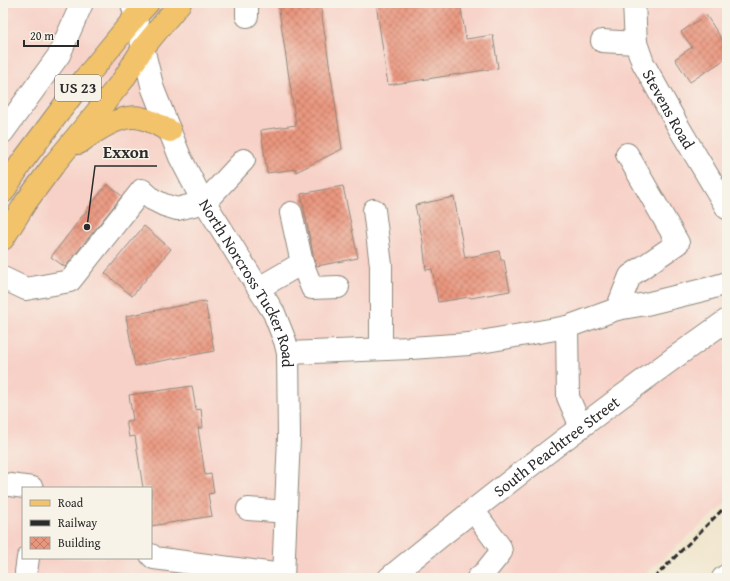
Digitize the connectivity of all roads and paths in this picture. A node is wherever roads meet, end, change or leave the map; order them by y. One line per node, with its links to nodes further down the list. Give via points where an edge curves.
1 (82, 3): 9 (street, via 59,55)
2 (634, 3): 6 (street, Stevens Road)
3 (181, 4): 7 (main road, US 23)
4 (138, 7): 7 (street, North Norcross Tucker Road); 13 (main road, US 23)
5 (602, 41): 6 (street)
6 (636, 43): 15 (street, Stevens Road, via 643,63)
7 (143, 48): 8 (street, North Norcross Tucker Road, via 153,89); 12 (main road, US 23, via 123,80)
8 (170, 131): 12 (main road, via 141,118 122,118 92,133); 14 (street, North Norcross Tucker Road, via 180,157)
9 (3, 132)
10 (628, 154): 24 (street, via 678,243 630,276)
11 (244, 160): 14 (street)
12 (55, 163): 18 (main road, US 23)
13 (5, 183)
14 (205, 202): 20 (street, via 178,208 164,205 142,190 70,281 26,289); 23 (street, North Norcross Tucker Road)
15 (727, 208)
16 (374, 210): 27 (street, via 381,264)
17 (291, 213): 19 (street)
18 (3, 239)
19 (302, 263): 22 (street, via 312,288); 23 (street)
20 (3, 278)
21 (727, 282): 24 (street, via 692,293)
22 (338, 287)
23 (258, 288): 28 (street, North Norcross Tucker Road, via 274,313)
24 (617, 309): 26 (street)
25 (727, 320): 29 (street, South Peachtree Street)
26 (567, 328): 27 (street, via 469,344); 29 (street, via 568,397)
27 (381, 349): 28 (street)
28 (288, 353): 34 (street, North Norcross Tucker Road, via 289,437)
29 (581, 427): 33 (street, South Peachtree Street)
30 (3, 484): 31 (street)
31 (25, 487)
32 (248, 509): 34 (street)
33 (472, 510): 38 (street, South Peachtree Street); 39 (street, via 500,547 501,552)
34 (286, 512): 37 (street, North Norcross Tucker Road)
35 (152, 556): 37 (street)
36 (727, 575): 40 (street)
37 (283, 576)
38 (389, 578)
39 (478, 578)
40 (724, 578)

